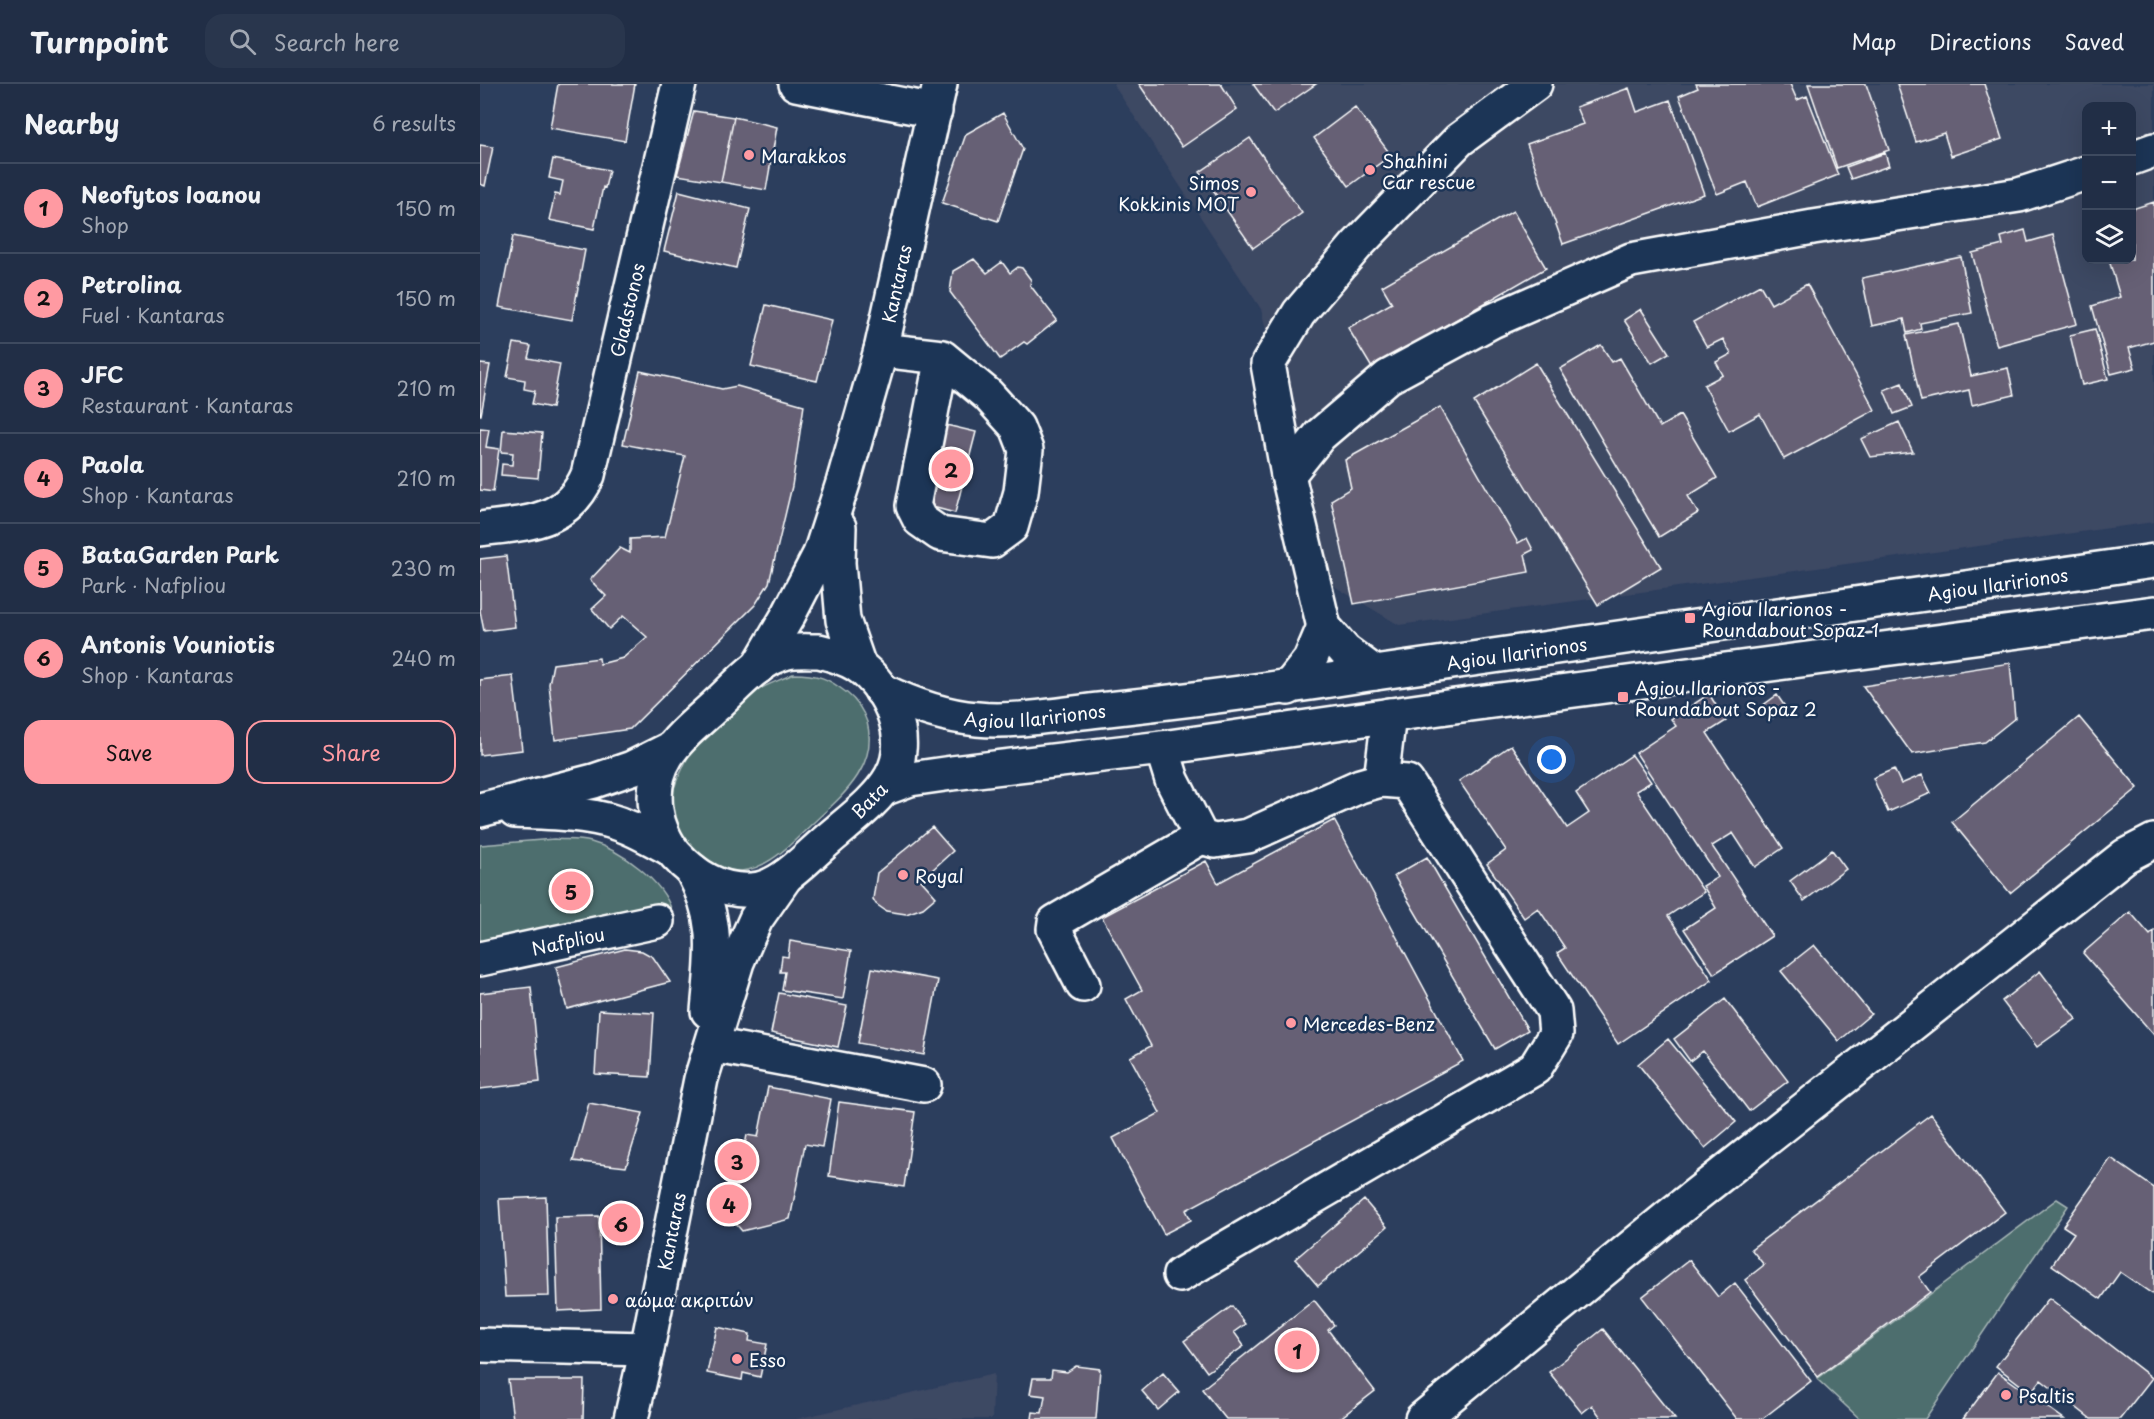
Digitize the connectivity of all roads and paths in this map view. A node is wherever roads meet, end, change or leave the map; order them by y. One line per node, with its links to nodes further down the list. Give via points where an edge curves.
1 (679, 84): 12 (main road, Gladstonos, via 583,487 569,505 546,518)
2 (796, 84): 4 (main road)
3 (1535, 84): 10 (main road, via 1459,140 1356,246 1299,313 1268,364)
4 (937, 97): 8 (main road, Kantaras)
5 (2154, 150): 6 (main road)
6 (2136, 157)
7 (2082, 174): 10 (main road, via 2019,195 1813,226 1631,260 1492,321 1388,377 1320,435)
8 (881, 350): 9 (main road); 11 (main road, Kantaras)
9 (942, 357): 9 (main road, via 913,506 920,520 940,534 992,541 1011,527 1021,492 1026,450 1017,427 988,395)
10 (1288, 475): 15 (main road)
11 (843, 483): 16 (main road, Kantaras, via 837,539 839,592 843,620); 17 (main road, Kantaras, via 820,554)
12 (480, 529)
13 (2154, 561): 18 (main road, Agiou Ilaririonos)
14 (2154, 613): 21 (main road)
15 (1324, 627): 18 (main road, via 1345,651); 19 (main road, via 1310,660)
16 (859, 666): 17 (main road, Bata, via 832,654 811,651 787,652); 20 (main road, Bata)
17 (758, 667): 23 (main road, Bata)
18 (1375, 673): 19 (main road, Agiou Ilaririonos)
19 (1288, 688): 20 (main road, Agiou Ilaririonos, via 979,720 924,709)
20 (881, 690): 25 (main road, Bata, via 895,720 900,749 897,765)
21 (1389, 715): 22 (main road); 24 (main road)
22 (1162, 747): 25 (main road, via 952,773); 27 (main road, via 1172,780)
23 (670, 749): 26 (main road, via 594,781); 29 (main road, Bata, via 656,779 654,795 657,817)
24 (1381, 780): 27 (main road, via 1248,836 1215,842); 37 (main road, via 1407,782 1554,1011 1556,1034 1535,1068)
25 (883, 789): 30 (main road, Bata)
26 (480, 810): 29 (main road, via 598,819 628,827)
27 (1201, 837): 33 (main road, via 1055,922 1054,929)
28 (2154, 841): 41 (main road, via 2125,856 1668,1217)
29 (681, 860): 30 (main road, Bata, via 715,885 753,890); 35 (main road, Kantaras, via 703,891 713,932)
30 (786, 876): 34 (main road, Kantaras, via 756,919)
31 (657, 921): 32 (main road, Nafpliou)
32 (480, 959)
33 (1083, 985)
34 (712, 1045): 35 (main road, Kantaras); 36 (main road)
35 (701, 1078): 39 (main road, Kantaras)
36 (924, 1085)
37 (1180, 1275)
38 (480, 1345): 39 (main road)
39 (647, 1348): 40 (main road, Kantaras)
40 (631, 1419)
41 (1422, 1419)

